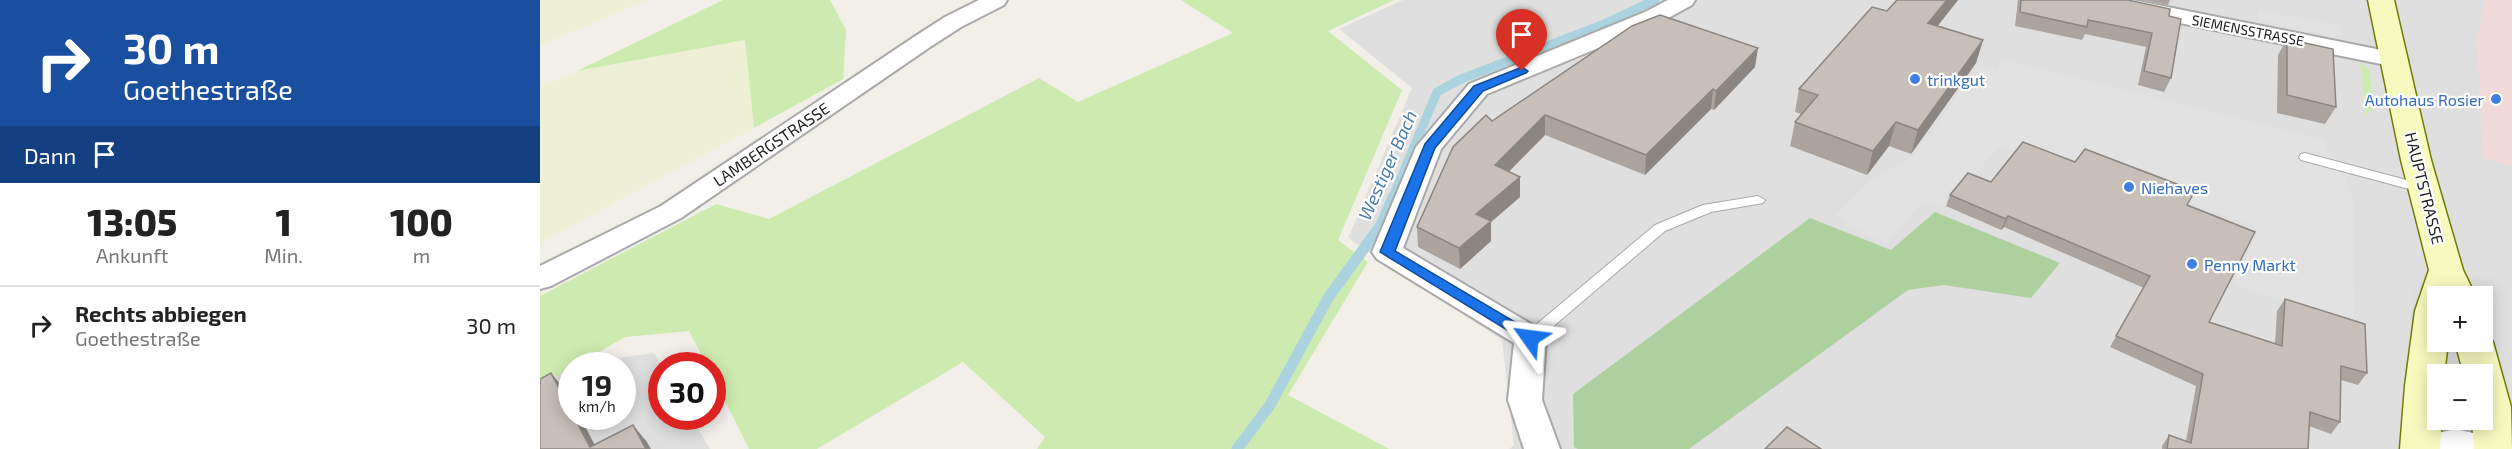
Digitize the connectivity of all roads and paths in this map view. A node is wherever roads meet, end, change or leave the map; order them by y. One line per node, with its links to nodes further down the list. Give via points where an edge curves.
1 (996, 0): 9 (street, LAMBERGSTRASSE, via 922,42 671,212)
2 (1684, 0): 11 (street, via 1653,17 1478,89 1429,147 1388,252)
3 (2101, 0): 5 (street, SIEMENSSTRASSE)
4 (2381, 0): 5 (main road, HAUPTSTRASSE)
5 (2396, 60): 7 (main road, HAUPTSTRASSE)
6 (2304, 158): 7 (lane)
7 (2424, 189): 10 (main road, HAUPTSTRASSE)
8 (1758, 200): 11 (lane, via 1708,208 1660,228)
9 (540, 279)
10 (2452, 284): 14 (main road, HAUPTSTRASSE, via 2433,311)
11 (1530, 338): 13 (street, via 1525,400)
12 (2477, 352): 17 (main road, via 2491,407)
13 (1542, 449)
14 (2420, 449)
15 (2433, 449): 16 (street, via 2456,445)
16 (2476, 449)
17 (2494, 449)

